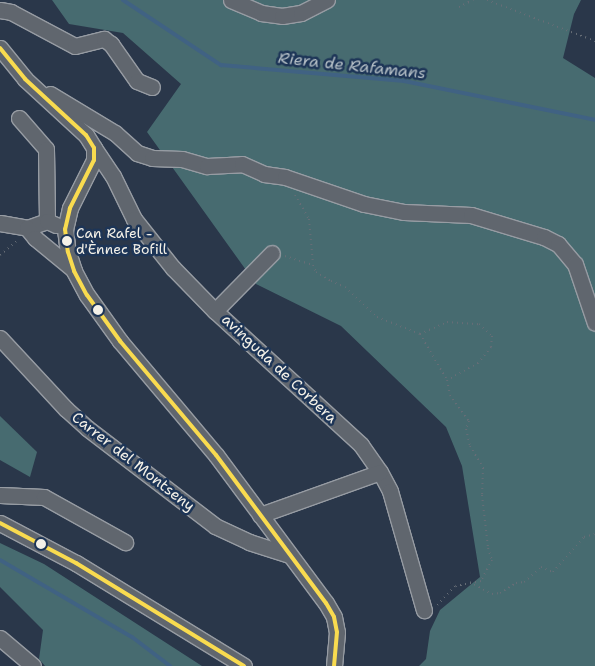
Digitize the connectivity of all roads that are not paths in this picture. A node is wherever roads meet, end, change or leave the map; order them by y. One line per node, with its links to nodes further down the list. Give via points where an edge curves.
1 (231, 0): 2 (street, via 260,13 282,16 301,13)
2 (327, 0)
3 (0, 10): 6 (street, via 11,12 74,46 104,40 111,44 136,81)
4 (0, 48): 5 (street)
5 (25, 79): 8 (street, avinguda de Corbera, via 86,135); 16 (street, via 116,133 137,153 152,158 182,159 207,166 242,164 264,174 285,177 364,204 404,212 471,215 544,237 558,244 575,264)
6 (152, 87)
7 (19, 118): 9 (street, via 46,149)
8 (94, 148): 12 (street, via 94,160 70,208); 15 (street, avinguda de Corbera, via 152,244)
9 (47, 221): 11 (street); 12 (street)
10 (0, 223): 11 (street)
11 (27, 228): 14 (street)
12 (65, 229): 14 (street)
13 (272, 253): 15 (street)
14 (74, 271): 20 (street, via 103,319 196,430)
15 (215, 311): 18 (street, avinguda de Corbera, via 362,445)
16 (595, 322)
17 (0, 338): 23 (street, Carrer del Montseny, via 87,428 216,526 249,542)
18 (380, 472): 20 (street); 24 (street, avinguda de Corbera, via 390,491)
19 (0, 495): 22 (street, via 44,497)
20 (260, 514): 23 (street)
21 (0, 523): 27 (street, via 76,563)
22 (125, 542)
23 (289, 555): 28 (street, via 334,617 337,648)
24 (424, 610)
25 (0, 638): 26 (street)
26 (33, 666)
27 (244, 666)
28 (334, 666)

